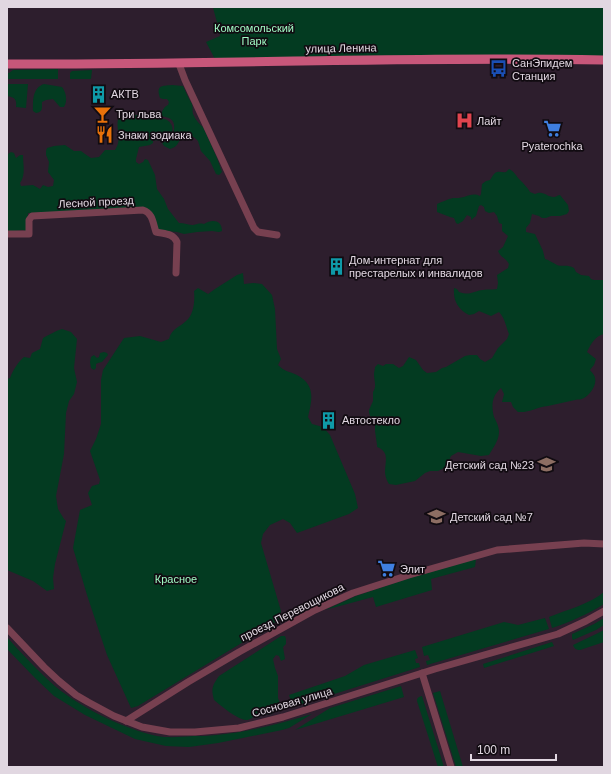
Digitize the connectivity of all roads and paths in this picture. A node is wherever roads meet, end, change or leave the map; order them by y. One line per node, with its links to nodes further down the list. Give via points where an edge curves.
1 (604, 60): 3 (main road, улица Ленина, via 446,59)
2 (7, 64): 3 (main road, улица Ленина)
3 (179, 64): 5 (street, via 254,228 258,232)
4 (7, 234): 6 (street, Лесной проезд, via 28,234 29,220 32,216 143,210 150,214 156,232 175,238)
5 (277, 235)
6 (176, 273)
7 (604, 544): 11 (street, проезд Перевощикова, via 497,550 353,593 315,610 239,652)
8 (604, 611): 10 (street, Сосновая улица, via 558,634)
9 (7, 628): 11 (street, Сосновая улица, via 44,668 76,695)
10 (422, 673): 11 (street, Сосновая улица, via 283,717 239,728 170,732); 12 (street)
11 (126, 721)
12 (450, 767)

